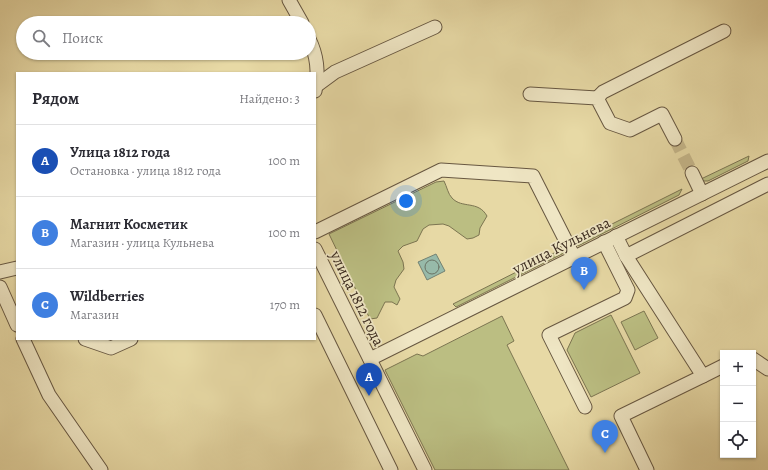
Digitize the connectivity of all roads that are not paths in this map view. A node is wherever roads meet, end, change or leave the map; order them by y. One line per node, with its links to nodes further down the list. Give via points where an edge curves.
1 (290, 0): 2 (street)
2 (298, 16)
3 (435, 27): 6 (street, via 335,72)
4 (724, 31): 8 (street, via 603,92)
5 (316, 59): 6 (street)
6 (316, 89)
7 (530, 94): 8 (street)
8 (597, 98): 9 (street, via 610,123 630,130 662,114)
9 (675, 140)
10 (768, 161): 13 (street, улица Кульнева)
11 (692, 173): 13 (street)
12 (768, 184): 18 (street)
13 (702, 194): 15 (street, улица Кульнева)
14 (316, 232): 19 (street, via 441,170 533,176)
15 (616, 236): 16 (street, улица Кульнева); 18 (street)
16 (604, 242): 19 (street, улица Кульнева); 33 (street, via 628,290 625,298 549,335)
17 (316, 251): 28 (street, улица 1812 года)
18 (626, 256): 32 (street)
19 (574, 258): 28 (street, улица Кульнева)
20 (16, 268): 21 (street)
21 (0, 272)
22 (0, 288): 24 (street)
23 (316, 317): 35 (street)
24 (16, 323)
25 (23, 340): 34 (street, via 49,395)
26 (88, 340): 27 (street, via 111,348)
27 (129, 340)
28 (370, 359): 36 (street, улица 1812 года)
29 (756, 361): 31 (street)
30 (720, 367): 32 (street)
31 (768, 369)
32 (702, 376): 37 (street, via 621,416)
33 (585, 407)
34 (101, 470)
35 (391, 470)
36 (425, 470)
37 (647, 470)

